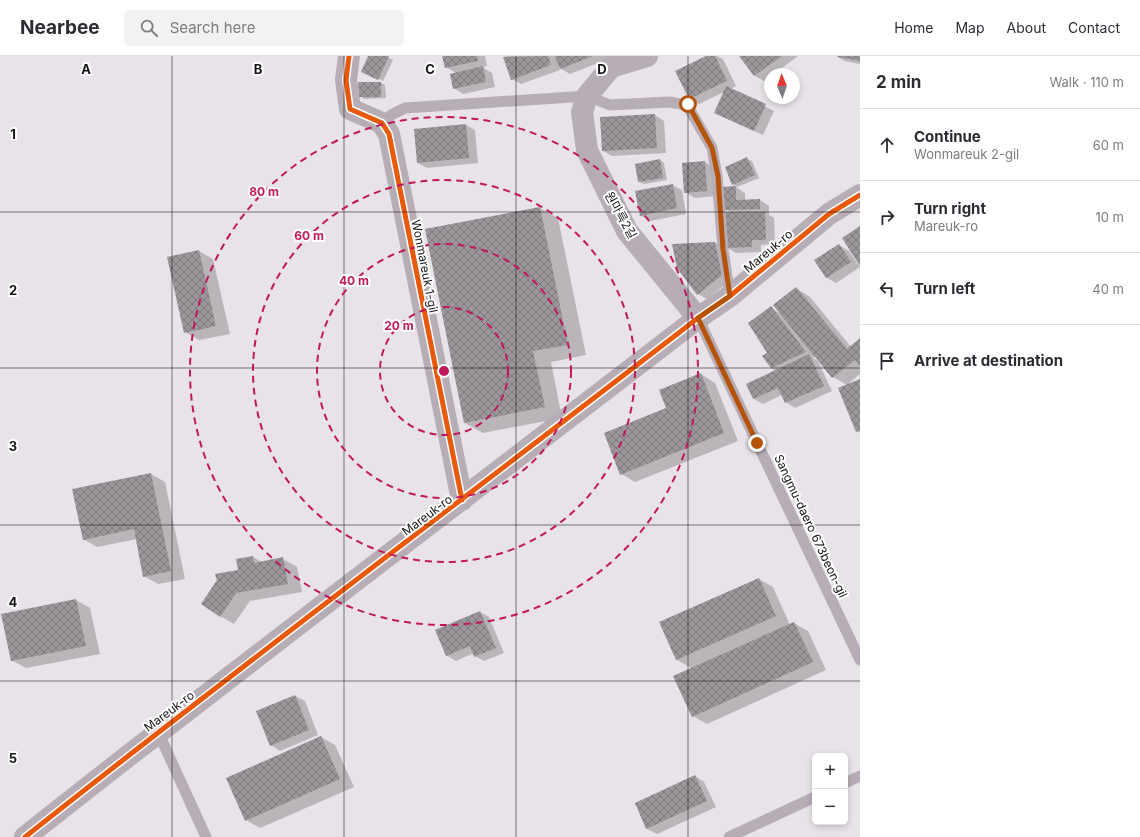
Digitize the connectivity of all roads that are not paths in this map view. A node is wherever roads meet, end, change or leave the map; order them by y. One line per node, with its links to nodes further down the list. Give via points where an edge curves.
1 (349, 56): 4 (street, via 346,80 350,109)
2 (647, 56): 3 (street, via 611,67)
3 (587, 96): 4 (lane, via 405,108); 6 (lane, via 610,105 669,102 688,104 712,148 718,176 723,249); 7 (street, 원마륵2길, via 582,112 587,150 627,231)
4 (382, 123): 8 (street, Wonmareuk 1-gil, via 389,134)
5 (860, 195): 6 (street, Mareuk-ro, via 829,214)
6 (730, 296): 7 (street, Mareuk-ro)
7 (698, 318): 8 (street, Mareuk-ro); 9 (lane, Sangmu-daero 673beon-gil)
8 (462, 500): 10 (street, Mareuk-ro)
9 (860, 660)
10 (158, 732): 14 (street, Mareuk-ro); 15 (lane)
11 (860, 776): 12 (lane)
12 (848, 782)
13 (812, 798): 16 (lane)
14 (25, 837)
15 (206, 837)
16 (729, 837)

